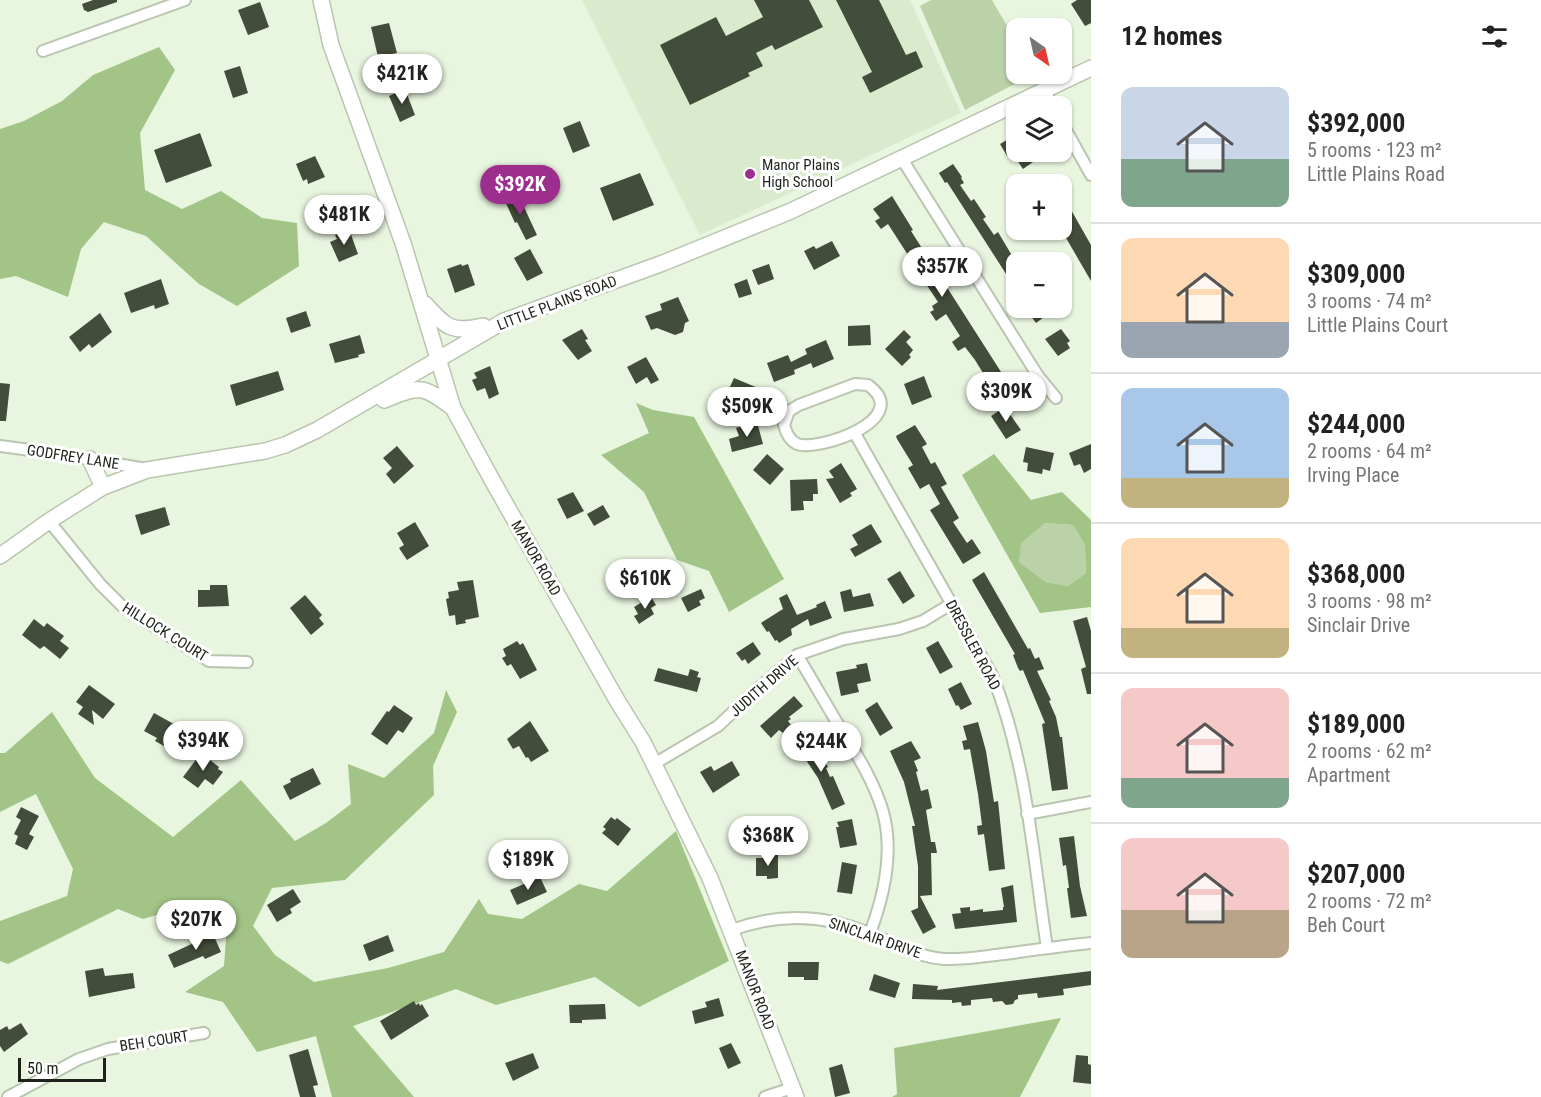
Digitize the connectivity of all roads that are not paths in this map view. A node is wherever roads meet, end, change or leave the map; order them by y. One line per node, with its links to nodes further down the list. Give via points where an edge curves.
1 (185, 0): 3 (street)
2 (321, 0): 10 (street, MANOR ROAD, via 330,45)
3 (43, 51)
4 (1091, 68): 5 (street, LITTLE PLAINS ROAD)
5 (1044, 90): 6 (street); 8 (street, LITTLE PLAINS ROAD)
6 (1047, 96)
7 (1072, 141): 9 (street)
8 (902, 159): 11 (street, LITTLE PLAINS ROAD, via 791,212); 13 (street, via 1038,376)
9 (1091, 175)
10 (420, 299): 11 (street, via 441,322 457,330); 12 (street, MANOR ROAD)
11 (504, 321): 12 (street, LITTLE PLAINS ROAD)
12 (438, 359): 14 (street, MANOR ROAD); 15 (street, LITTLE PLAINS ROAD)
13 (1056, 398)
14 (453, 408): 15 (street, via 422,388); 26 (street, MANOR ROAD)
15 (347, 412): 19 (street, LITTLE PLAINS ROAD, via 285,445)
16 (854, 432): 16 (street, via 803,445 790,439 784,425 789,411 798,405 861,384 875,390 880,404 874,420); 23 (street, DRESSLER ROAD)
17 (0, 446): 18 (street, GODFREY LANE)
18 (90, 459): 19 (street, GODFREY LANE); 20 (street)
19 (147, 470): 20 (street, LITTLE PLAINS ROAD)
20 (103, 488): 21 (street, LITTLE PLAINS ROAD)
21 (49, 521): 22 (street, LITTLE PLAINS ROAD); 25 (street, HILLOCK COURT, via 122,606 209,661)
22 (0, 556)
23 (951, 604): 24 (street, JUDITH DRIVE, via 923,621 899,629 844,639); 28 (street, DRESSLER ROAD, via 992,675 1004,705)
24 (797, 655): 26 (street, JUDITH DRIVE, via 718,726); 30 (street, via 857,756 883,813 885,889)
25 (247, 662)
26 (654, 764): 29 (street, MANOR ROAD)
27 (1091, 802): 28 (street)
28 (1027, 814): 32 (street, DRESSLER ROAD)
29 (732, 930): 30 (street, SINCLAIR DRIVE, via 755,922 807,918 834,921); 34 (street, MANOR ROAD)
30 (870, 933): 32 (street, SINCLAIR DRIVE, via 920,955 945,959)
31 (1091, 943): 32 (street, SINCLAIR DRIVE)
32 (1047, 948)
33 (204, 1034): 35 (street, BEH COURT, via 108,1049 79,1059)
34 (794, 1092): 36 (street)
35 (8, 1097)
36 (765, 1097)

